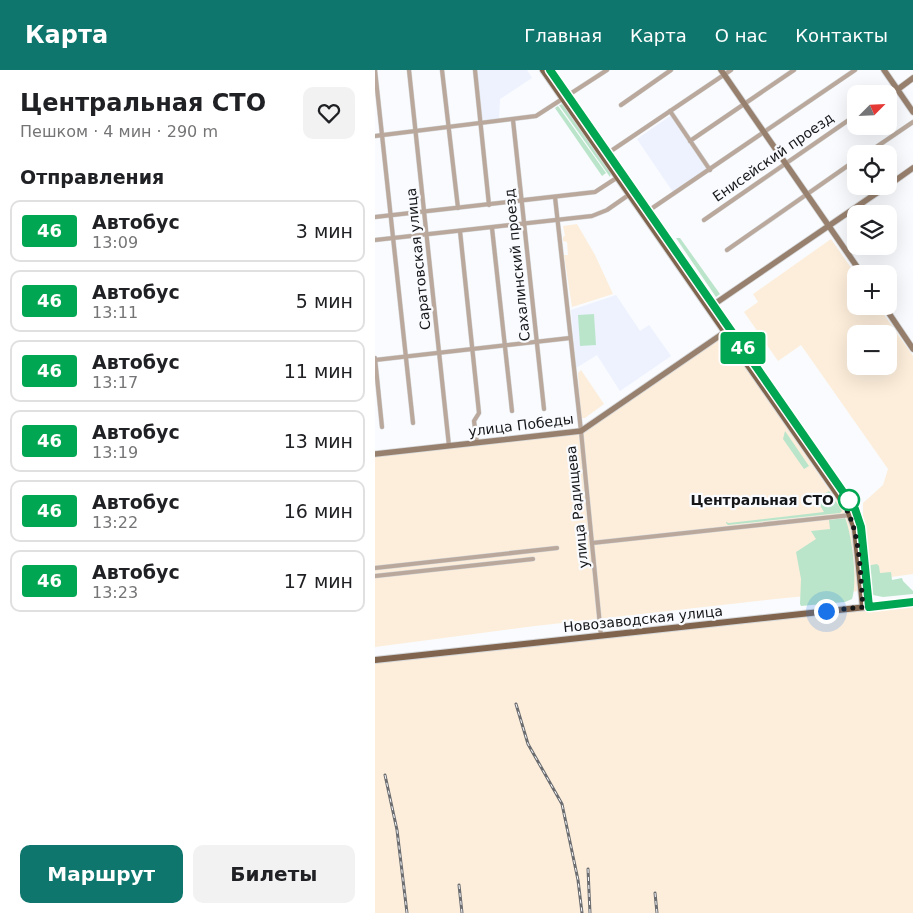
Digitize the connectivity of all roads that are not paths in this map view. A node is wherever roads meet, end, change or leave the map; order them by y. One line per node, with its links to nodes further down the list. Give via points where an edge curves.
1 (375, 70): 29 (street)
2 (409, 70): 27 (street, Саратовская улица)
3 (442, 70): 26 (street)
4 (475, 70): 25 (street)
5 (543, 70): 17 (main road)
6 (550, 70): 17 (main road)
7 (607, 70): 17 (street)
8 (671, 70): 19 (street)
9 (731, 70): 13 (street)
10 (794, 70): 18 (street)
11 (855, 70): 28 (street)
12 (884, 70): 15 (main road)
13 (723, 72): 18 (main road); 20 (street)
14 (913, 78): 16 (main road)
15 (894, 85)
16 (897, 89): 21 (main road)
17 (566, 98): 22 (street, via 541,114); 33 (main road); 38 (main road)
18 (745, 104): 28 (main road); 31 (street)
19 (621, 105)
20 (670, 111): 31 (street); 33 (street)
21 (913, 112)
22 (513, 120): 25 (street); 44 (street, Сахалинский проезд)
23 (847, 121): 34 (street, Енисейский проезд)
24 (913, 122): 32 (street)
25 (481, 123): 26 (street); 45 (street)
26 (448, 127): 27 (street); 46 (street)
27 (415, 131): 29 (street); 48 (street, Саратовская улица)
28 (764, 132): 34 (main road); 37 (street)
29 (383, 135): 30 (street); 49 (street)
30 (375, 136)
31 (690, 141): 37 (street)
32 (879, 145)
33 (608, 153): 38 (main road)
34 (786, 164): 41 (main road); 52 (street, Енисейский проезд)
35 (847, 166): 41 (street)
36 (913, 168): 39 (main road)
37 (710, 170): 47 (street)
38 (619, 176): 40 (main road); 43 (street, via 595,192)
39 (897, 180)
40 (631, 193): 47 (main road); 51 (street, via 601,214); 64 (main road)
41 (807, 194): 54 (main road); 60 (street)
42 (875, 195): 54 (main road)
43 (555, 197): 44 (street); 51 (street, улица Радищева)
44 (521, 201): 45 (street); 53 (street, Сахалинский проезд)
45 (489, 205): 46 (street)
46 (458, 208): 48 (street)
47 (648, 211): 62 (main road)
48 (425, 212): 49 (street); 57 (street, Саратовская улица)
49 (391, 216): 50 (street); 58 (street)
50 (375, 217)
51 (557, 220): 53 (street); 65 (street, улица Радищева)
52 (704, 220)
53 (524, 224): 55 (street); 66 (street, Сахалинский проезд)
54 (829, 226): 61 (main road); 62 (main road)
55 (492, 228): 56 (street); 67 (street)
56 (460, 231): 57 (street); 68 (street)
57 (428, 235): 58 (street); 70 (street, Саратовская улица)
58 (393, 238): 59 (street); 71 (street)
59 (375, 240)
60 (727, 250)
61 (856, 265)
62 (713, 305): 64 (main road)
63 (890, 315): 69 (main road)
64 (727, 331): 77 (main road, улица Победы); 78 (main road)
65 (570, 338): 66 (street); 77 (street, улица Радищева)
66 (537, 341): 67 (street); 73 (street, Сахалинский проезд)
67 (505, 345): 68 (street); 74 (street)
68 (473, 349): 70 (street); 79 (street, via 479,413 475,421)
69 (913, 349)
70 (439, 353): 71 (street); 80 (street, Саратовская улица)
71 (407, 357): 72 (street); 75 (street)
72 (375, 359): 76 (street)
73 (544, 409)
74 (511, 411)
75 (413, 423)
76 (382, 427)
77 (581, 431): 79 (main road, улица Победы); 83 (street, улица Радищева)
78 (801, 438): 82 (main road); 88 (main road, via 859,518)
79 (477, 443): 80 (main road, улица Победы)
80 (449, 446): 81 (main road, улица Победы)
81 (375, 454)
82 (851, 515): 83 (street); 88 (main road)
83 (592, 543): 91 (street, улица Радищева)
84 (557, 548): 86 (street)
85 (533, 559): 87 (street)
86 (375, 568)
87 (375, 576)
88 (864, 588): 90 (main road)
89 (913, 602): 90 (main road, Новозаводская улица)
90 (866, 607): 91 (main road, Новозаводская улица)
91 (601, 636): 92 (main road, Новозаводская улица)
92 (375, 660)

